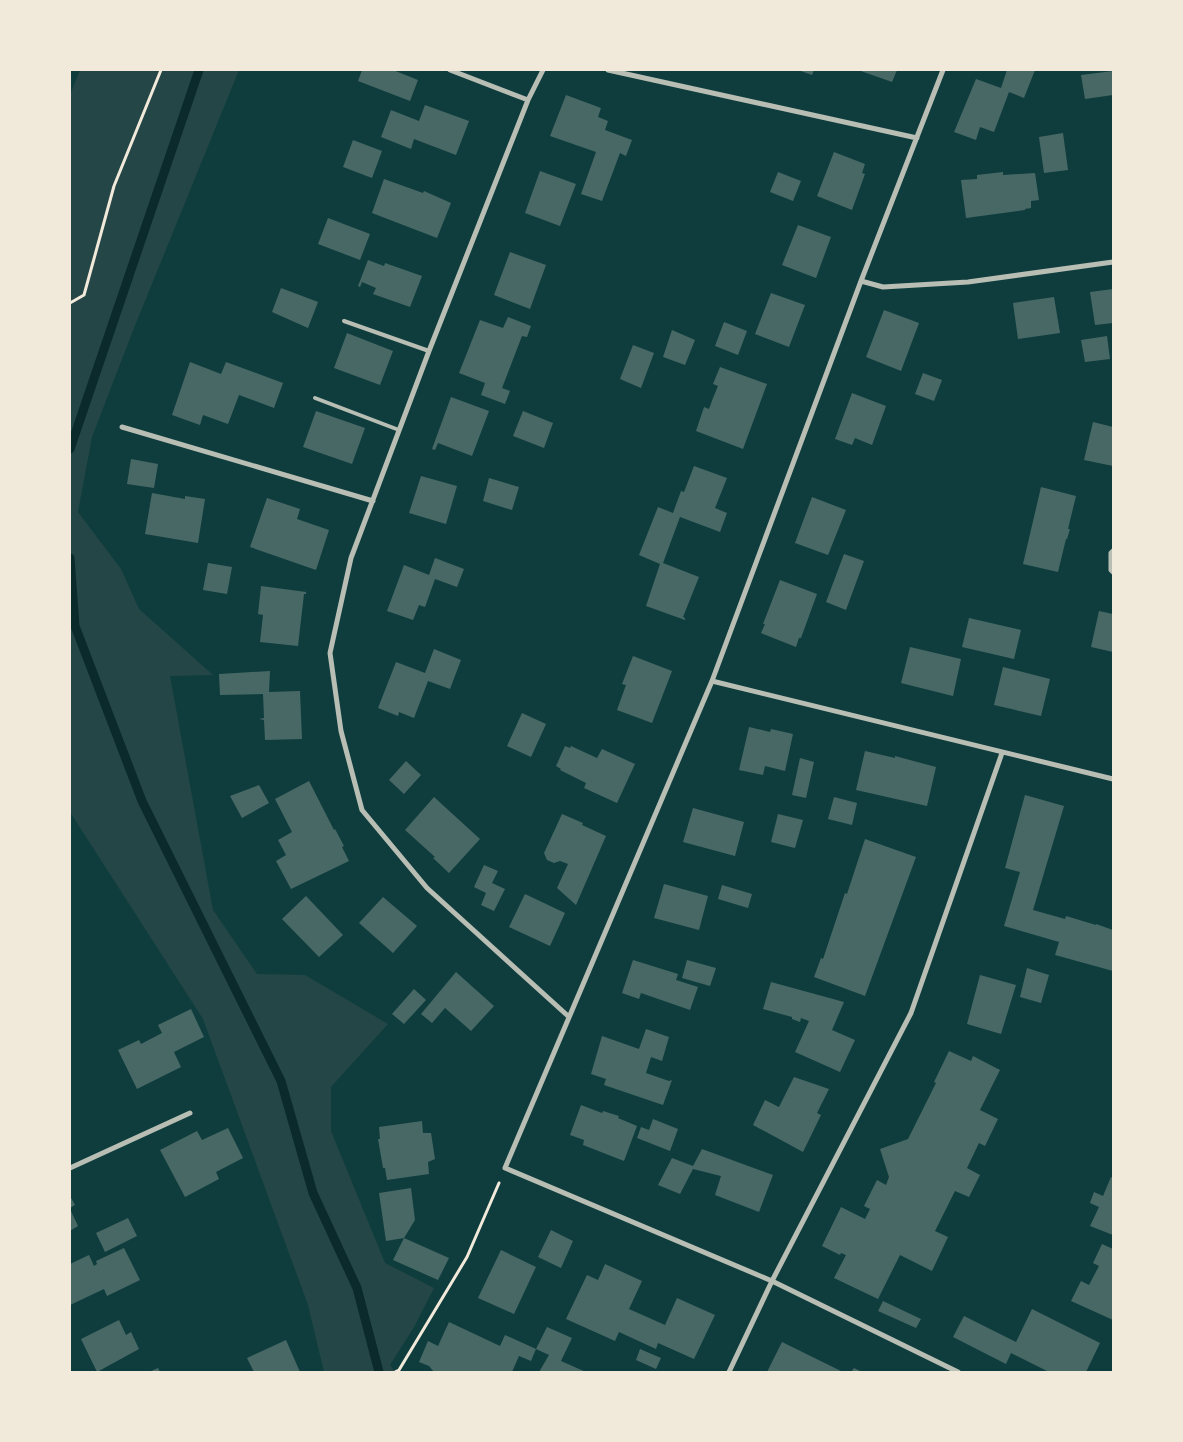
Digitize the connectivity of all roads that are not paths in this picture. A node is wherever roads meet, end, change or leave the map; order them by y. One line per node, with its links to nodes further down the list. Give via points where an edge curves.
1 (450, 70): 5 (street)
2 (543, 70): 5 (street)
3 (608, 70): 6 (street)
4 (943, 70): 6 (street)
5 (528, 100): 10 (street)
6 (916, 138): 8 (street)
7 (1113, 262): 8 (street, via 968,282 883,287)
8 (861, 281): 17 (street)
9 (344, 321): 10 (lane)
10 (429, 352): 13 (street)
11 (315, 398): 13 (lane)
12 (122, 427): 14 (street)
13 (399, 430): 14 (street)
14 (373, 501): 20 (street, via 352,558 330,653 341,731 362,810 427,888)
15 (1113, 551): 16 (street)
16 (1113, 572)
17 (712, 681): 18 (street); 20 (street)
18 (1002, 753): 19 (street); 23 (street, via 911,1013)
19 (1113, 779)
20 (568, 1016): 23 (street, via 505,1168)
21 (190, 1112): 22 (street)
22 (70, 1168)
23 (772, 1281): 24 (street); 25 (street)
24 (729, 1372)
25 (958, 1372)

